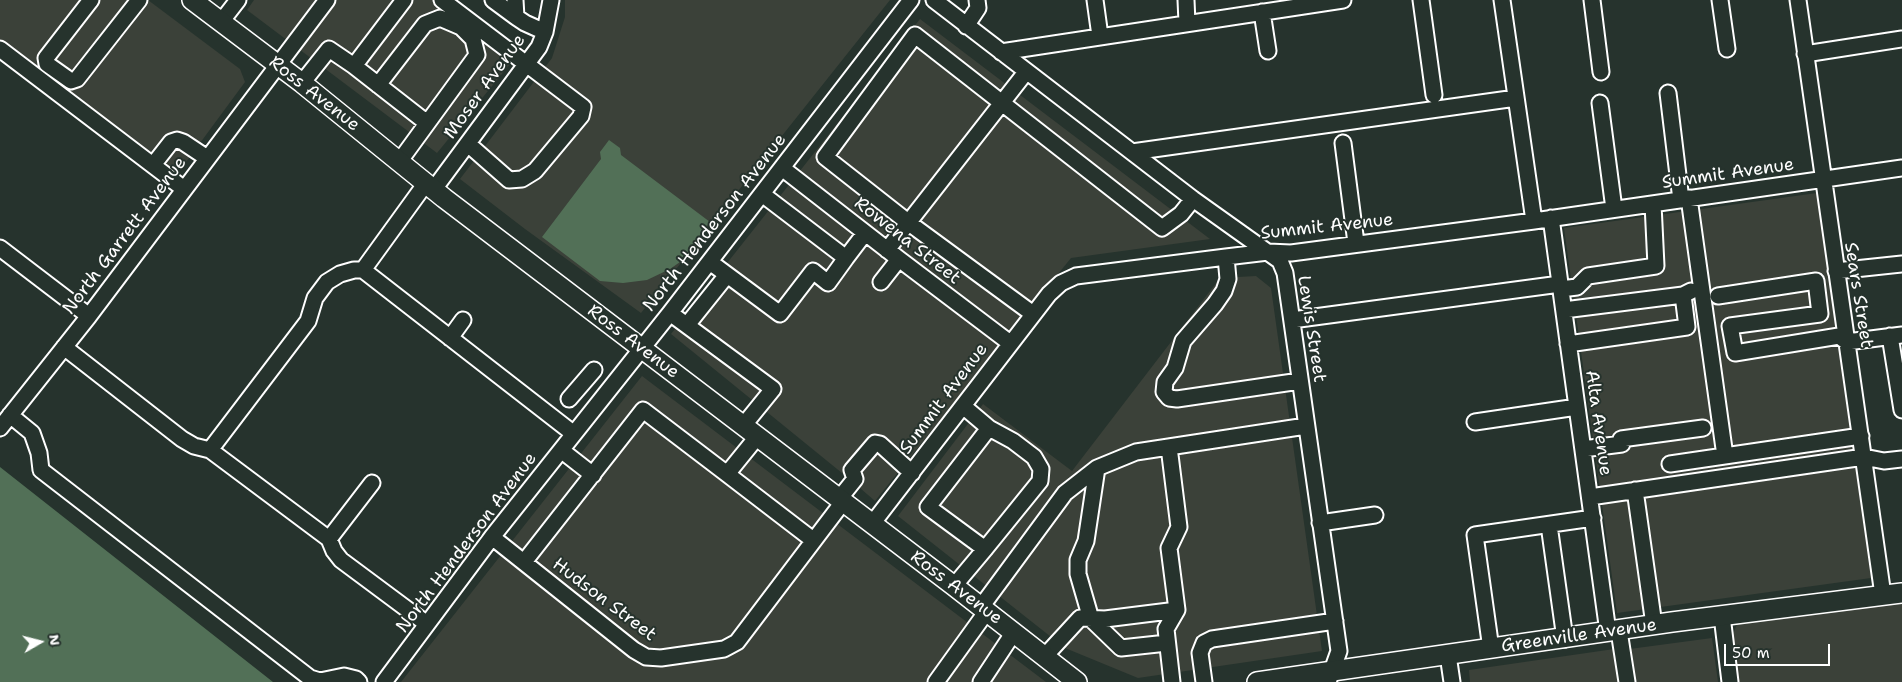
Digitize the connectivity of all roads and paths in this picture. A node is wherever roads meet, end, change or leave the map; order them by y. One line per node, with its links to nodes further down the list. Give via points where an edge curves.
1 (92, 0): 2 (street, via 46,58 47,64 71,81 77,79)
2 (139, 0)
3 (192, 0): 24 (main road, Ross Avenue)
4 (238, 0): 24 (street)
5 (327, 0): 40 (street, North Garrett Avenue)
6 (404, 0): 42 (street)
7 (442, 0): 26 (street); 30 (street)
8 (494, 0): 23 (street)
9 (514, 0): 23 (street)
10 (551, 0): 28 (street, Moser Avenue)
11 (911, 0): 32 (street, North Henderson Avenue)
12 (934, 0): 27 (street, Lewis Street)
13 (977, 0): 27 (street, via 978,8)
14 (1094, 0): 29 (street)
15 (1186, 0): 25 (street)
16 (1343, 0): 22 (street)
17 (1421, 0): 48 (street)
18 (1502, 0): 49 (street)
19 (1592, 0): 44 (street)
20 (1720, 0): 34 (street)
21 (1798, 0): 38 (street, Sears Street)
22 (1262, 12): 25 (street); 35 (street)
23 (516, 17): 28 (street)
24 (221, 22): 40 (main road, Ross Avenue)
25 (1187, 23): 29 (street)
26 (425, 24): 37 (street, via 440,18 461,27 473,39); 46 (street)
27 (966, 26): 36 (street, Lewis Street)
28 (545, 32): 39 (street, Moser Avenue)
29 (1100, 36): 36 (street)
30 (491, 38): 37 (street); 39 (street)
31 (1902, 39): 38 (street)
32 (874, 48): 41 (street); 52 (street, North Henderson Avenue)
33 (0, 49): 60 (street)
34 (1727, 49)
35 (1268, 51)
36 (1001, 52): 43 (street, Lewis Street)
37 (477, 54): 53 (street)
38 (1805, 54): 63 (street, Sears Street)
39 (526, 64): 56 (street, Moser Avenue); 56 (street, via 583,107 581,116 535,171 522,179 509,180)
40 (277, 65): 45 (main road, Ross Avenue); 58 (street, North Garrett Avenue)
41 (893, 65): 51 (street, via 916,35); 54 (street)
42 (354, 66): 45 (street, via 329,49); 46 (street)
43 (1026, 72): 51 (street); 57 (street, Lewis Street)
44 (1601, 72)
45 (302, 83): 59 (main road, Ross Avenue)
46 (378, 85): 53 (street)
47 (1668, 94): 68 (street)
48 (1434, 95)
49 (1516, 98): 57 (street); 72 (street)
50 (1600, 102): 70 (street)
51 (1002, 103): 67 (street, via 1162,228 1181,214); 73 (street)
52 (827, 108): 54 (street); 61 (street, North Henderson Avenue)
53 (427, 122): 59 (street)
54 (847, 125): 73 (street, via 825,157)
55 (1343, 143): 75 (street)
56 (468, 144): 64 (street, Moser Avenue)
57 (1132, 152): 67 (street, Lewis Street)
58 (207, 158): 60 (street, via 177,140 171,142); 65 (street, North Garrett Avenue)
59 (399, 162): 64 (main road, Ross Avenue)
60 (154, 165): 65 (street)
61 (782, 168): 66 (street, North Henderson Avenue); 74 (street, Rowena Street)
62 (1902, 168): 63 (street, Summit Avenue)
63 (1822, 180): 68 (street, Summit Avenue); 85 (street, Sears Street)
64 (430, 186): 83 (street, Moser Avenue); 105 (main road, Ross Avenue)
65 (184, 189): 95 (street, North Garrett Avenue)
66 (762, 194): 80 (street); 81 (street, North Henderson Avenue)
67 (1192, 199): 77 (street, Lewis Street)
68 (1685, 199): 69 (street, Summit Avenue); 89 (street)
69 (1653, 204): 70 (street, Summit Avenue); 88 (street, via 1656,266 1588,276 1577,287)
70 (1614, 209): 71 (street, Summit Avenue)
71 (1551, 218): 72 (street, Summit Avenue); 88 (street, Alta Avenue)
72 (1534, 221): 75 (street, Summit Avenue)
73 (909, 223): 78 (street); 94 (street)
74 (865, 233): 78 (street, Rowena Street); 80 (street)
75 (1356, 243): 77 (street, Summit Avenue, via 1291,253)
76 (0, 248): 95 (street)
77 (1268, 252): 79 (street, Summit Avenue); 97 (street, Lewis Street, via 1280,261 1285,273)
78 (893, 255): 87 (street); 102 (street, Rowena Street)
79 (1226, 257): 94 (street, Summit Avenue, via 1076,276 1061,283); 107 (street, via 1228,279 1224,290 1183,341 1175,368 1165,382 1164,392 1169,398 1177,399)
80 (846, 258): 84 (street, via 828,283 812,271 780,314)
81 (710, 262): 84 (street); 93 (street, North Henderson Avenue)
82 (1902, 264): 85 (street)
83 (363, 270): 100 (street); 123 (street, via 340,274 327,282 315,298 308,321)
84 (727, 275): 98 (street)
85 (1836, 275): 86 (street); 101 (street, Sears Street)
86 (1816, 281): 91 (street); 101 (street, via 1820,314 1730,326 1735,353 1839,336)
87 (882, 282)
88 (1561, 286): 92 (street, Alta Avenue); 97 (street)
89 (1702, 288): 90 (street); 125 (street)
90 (1682, 294): 92 (street); 103 (street, via 1687,327)
91 (1718, 296)
92 (1564, 310): 103 (street, Alta Avenue)
93 (670, 313): 98 (street); 105 (street, North Henderson Avenue)
94 (1033, 314): 102 (street, Summit Avenue)
95 (89, 316): 104 (street, North Garrett Avenue)
96 (463, 320): 100 (street)
97 (1292, 320): 107 (street, Lewis Street)
98 (687, 325): 118 (street, via 773,389)
99 (1896, 336): 101 (street); 111 (street)
100 (450, 338): 119 (street)
101 (1847, 342): 120 (street, Sears Street)
102 (1010, 343): 109 (street, Summit Avenue)
103 (1568, 344): 110 (street, Alta Avenue)
104 (64, 347): 112 (street, North Garrett Avenue); 123 (street, via 182,439)
105 (642, 348): 118 (main road, Ross Avenue); 119 (street, North Henderson Avenue)
106 (594, 370): 108 (street)
107 (1300, 381): 114 (street, Lewis Street)
108 (569, 399)
109 (963, 406): 116 (street); 130 (street, Summit Avenue)
110 (1577, 407): 113 (street); 122 (street, Alta Avenue)
111 (1902, 410)
112 (10, 415): 115 (street, North Garrett Avenue); 165 (street, via 32,433 41,470 310,678 320,681 344,676)
113 (1475, 422)
114 (1306, 426): 121 (street); 139 (street, Lewis Street)
115 (0, 428)
116 (989, 428): 145 (street, via 1034,457 1041,469 1040,481); 145 (street, via 928,507)
117 (1703, 428): 122 (street, via 1622,439 1622,444)
118 (750, 431): 131 (street); 136 (main road, Ross Avenue)
119 (574, 434): 124 (street, North Henderson Avenue)
120 (1861, 436): 125 (street); 126 (street, Sears Street)
121 (1169, 447): 129 (street, via 1136,452); 151 (street, via 1179,527 1169,548)
122 (1583, 449): 135 (street, Alta Avenue)
123 (210, 450): 143 (street)
124 (561, 450): 132 (street); 142 (street, North Henderson Avenue)
125 (1725, 456): 128 (street)
126 (1864, 457): 127 (street, via 1884,461); 134 (street); 149 (street, Sears Street)
127 (1902, 459)
128 (1670, 464)
129 (1097, 468): 150 (street, via 1065,493); 153 (street, via 1086,541 1078,560 1078,574)
130 (912, 473): 136 (street, Hudson Street, via 875,443 852,470 855,479); 140 (street, Summit Avenue)
131 (727, 474): 132 (street, via 643,410); 144 (street)
132 (593, 475): 146 (street)
133 (372, 483): 143 (street)
134 (1635, 490): 135 (street); 156 (street)
135 (1590, 497): 138 (street, Alta Avenue)
136 (841, 501): 140 (main road, Ross Avenue); 144 (street, Hudson Street)
137 (1375, 516): 139 (street)
138 (1592, 518): 141 (street); 158 (street, Alta Avenue)
139 (1320, 522): 154 (street, Lewis Street)
140 (872, 524): 147 (main road, Ross Avenue)
141 (1542, 526): 159 (street); 161 (street, via 1476,534)
142 (492, 537): 146 (street, Hudson Street); 155 (street, North Henderson Avenue)
143 (329, 539): 155 (street, via 341,560)
144 (813, 540): 146 (street, Hudson Street, via 737,642 724,649 661,658 646,657 634,650)
145 (985, 549): 147 (street)
146 (524, 562)
147 (954, 586): 150 (main road, Ross Avenue)
148 (1902, 593): 149 (main road, Greenville Avenue)
149 (1883, 595): 152 (main road, Greenville Avenue)
150 (984, 609): 157 (main road, Ross Avenue); 167 (street)
151 (1177, 610): 153 (street); 160 (street, via 1166,629)
152 (1722, 616): 156 (main road, Greenville Avenue); 175 (street)
153 (1091, 619): 160 (street, via 1121,648); 163 (street, via 1080,618)
154 (1335, 621): 164 (street, Lewis Street, via 1339,651); 171 (street, via 1212,639 1204,643 1200,652)
155 (427, 624): 166 (street, North Henderson Avenue)
156 (1654, 625): 158 (main road, Greenville Avenue)
157 (1014, 632): 163 (main road, Ross Avenue); 168 (street)
158 (1614, 632): 159 (main road, Greenville Avenue); 174 (street, Alta Avenue)
159 (1565, 639): 161 (main road, Greenville Avenue)
160 (1167, 643): 170 (street)
161 (1491, 649): 162 (main road, Greenville Avenue)
162 (1448, 655): 164 (main road, Greenville Avenue); 173 (street)
163 (1045, 656): 169 (main road, Ross Avenue)
164 (1330, 676): 172 (main road, Greenville Avenue)
165 (359, 682)
166 (384, 682)
167 (936, 682)
168 (981, 682)
169 (1077, 682)
170 (1172, 682)
171 (1204, 682)
172 (1257, 682)
173 (1452, 682)
174 (1627, 682)
175 (1730, 682)

